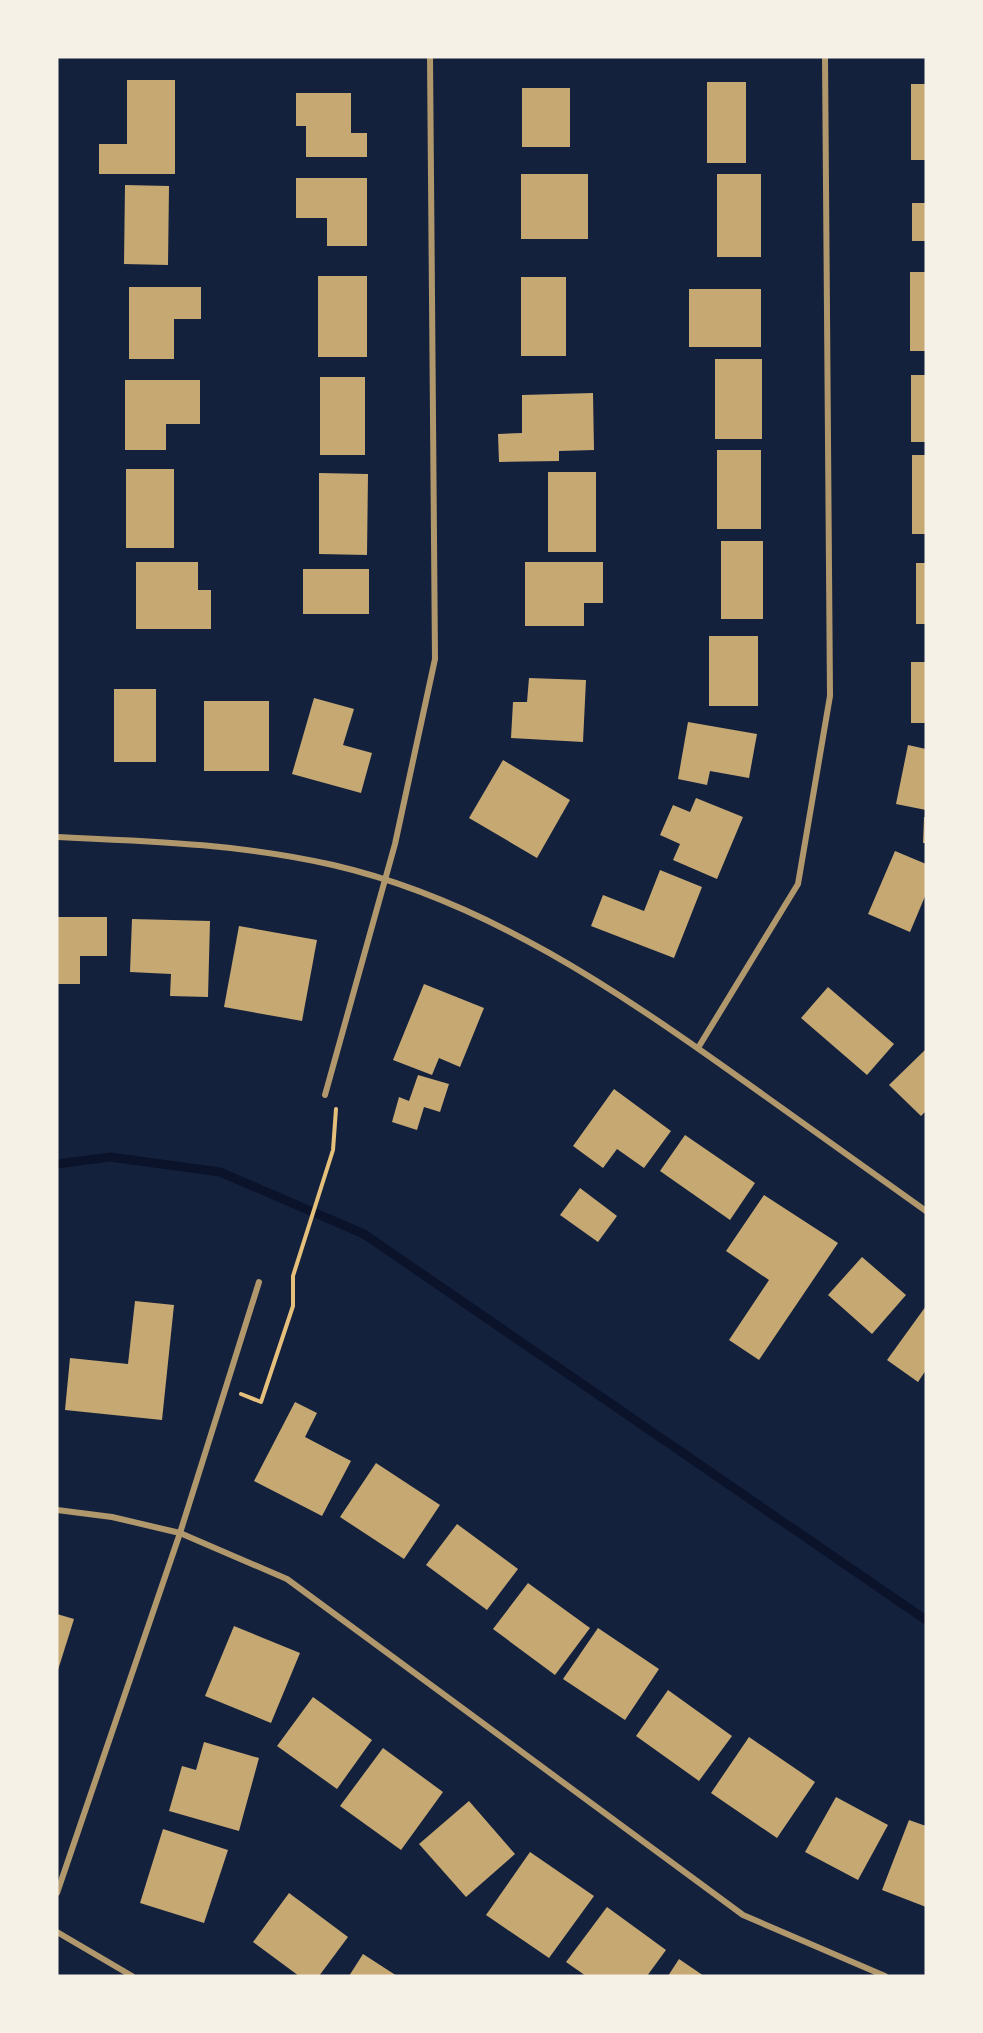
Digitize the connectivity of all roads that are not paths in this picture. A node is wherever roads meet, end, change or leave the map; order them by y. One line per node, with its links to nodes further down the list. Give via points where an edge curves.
1 (430, 57): 4 (street, via 435,659)
2 (825, 57): 5 (street, via 830,696 798,884)
3 (57, 837): 4 (street, via 201,844 332,865)
4 (386, 880): 5 (street, via 465,911 566,960); 6 (street)
5 (698, 1048): 7 (street)
6 (325, 1095)
7 (926, 1211)
8 (259, 1282): 10 (street)
9 (57, 1510): 10 (street, via 112,1517)
10 (180, 1533): 11 (street); 14 (street, via 287,1579 743,1915)
11 (57, 1893)
12 (57, 1932): 13 (street)
13 (132, 1976)
14 (885, 1976)

